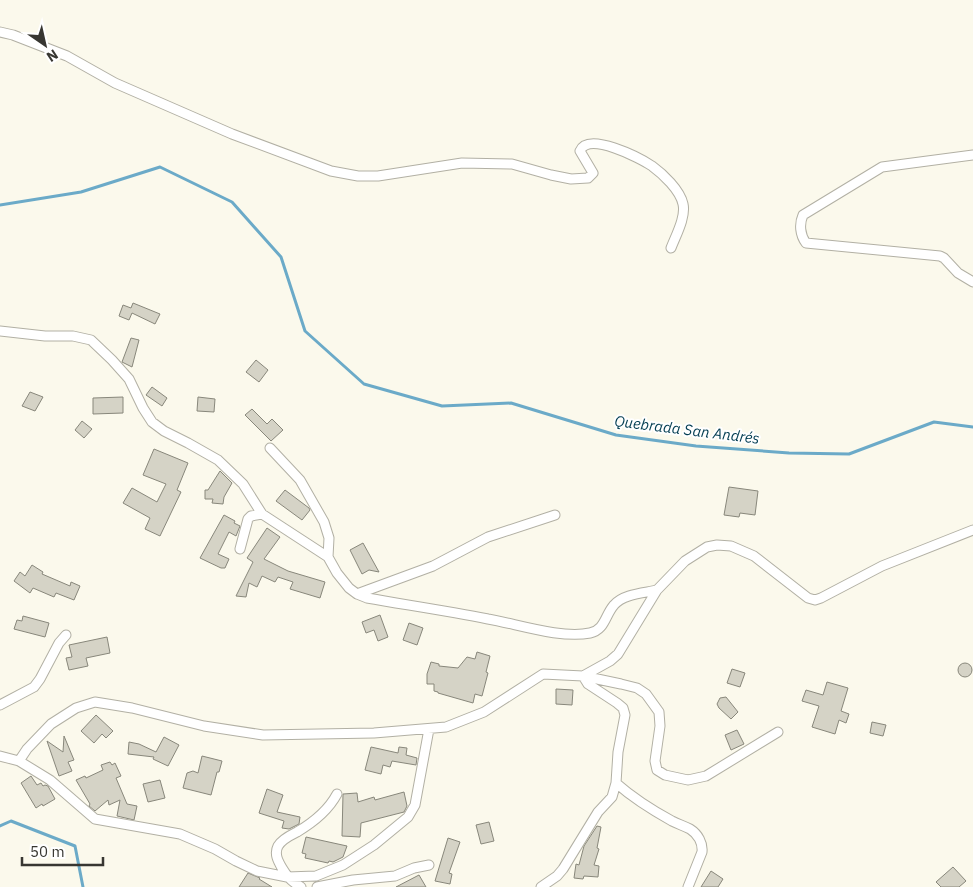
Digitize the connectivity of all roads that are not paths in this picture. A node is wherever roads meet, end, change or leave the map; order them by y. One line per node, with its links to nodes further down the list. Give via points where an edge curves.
1 (0, 32): 3 (street, via 13,34 67,56 115,83 232,134 331,171 378,176 462,163 512,164 550,175 588,178 593,173 580,151 581,147 596,143 613,146 653,167 678,192 684,213)
2 (973, 155): 4 (street, via 882,167 803,215 800,229 806,243 940,256)
3 (671, 248)
4 (973, 282)
5 (0, 331): 7 (street, via 91,340 129,379 152,422 224,465 243,484)
6 (270, 448): 11 (street, via 300,480 324,522 329,538)
7 (262, 514): 10 (street, via 248,519); 11 (street)
8 (555, 515): 13 (street, via 488,537 433,566)
9 (973, 530): 12 (street, via 882,566 815,600 747,552 717,545 707,547 685,561)
10 (240, 549)
11 (328, 557): 13 (street, via 337,573)
12 (657, 590): 13 (street, via 619,601 602,627 588,633 555,633); 15 (street, via 618,654)
13 (357, 594)
14 (66, 636): 16 (street, via 34,687)
15 (583, 676): 17 (street, via 543,674 484,712 446,727); 18 (street, via 637,688 646,694 659,712 655,761 657,770 665,775 688,780 706,776); 21 (street, via 588,684 623,708 625,715)
16 (0, 705)
17 (429, 729): 20 (street, via 263,735 94,702 76,708 51,724); 24 (street, via 415,805 408,817 343,865 316,876)
18 (778, 732)
19 (0, 756): 20 (street)
20 (19, 761): 24 (street, via 50,780 95,819 180,834 257,871)
21 (616, 783): 27 (street, via 612,797 598,812 563,869); 28 (street, via 640,802 699,838 702,852)
22 (337, 794): 24 (street, via 321,816 278,845 277,858)
23 (429, 865): 26 (street, via 395,876)
24 (287, 877): 25 (street)
25 (301, 887)
26 (317, 887)
27 (542, 887)
28 (688, 887)

